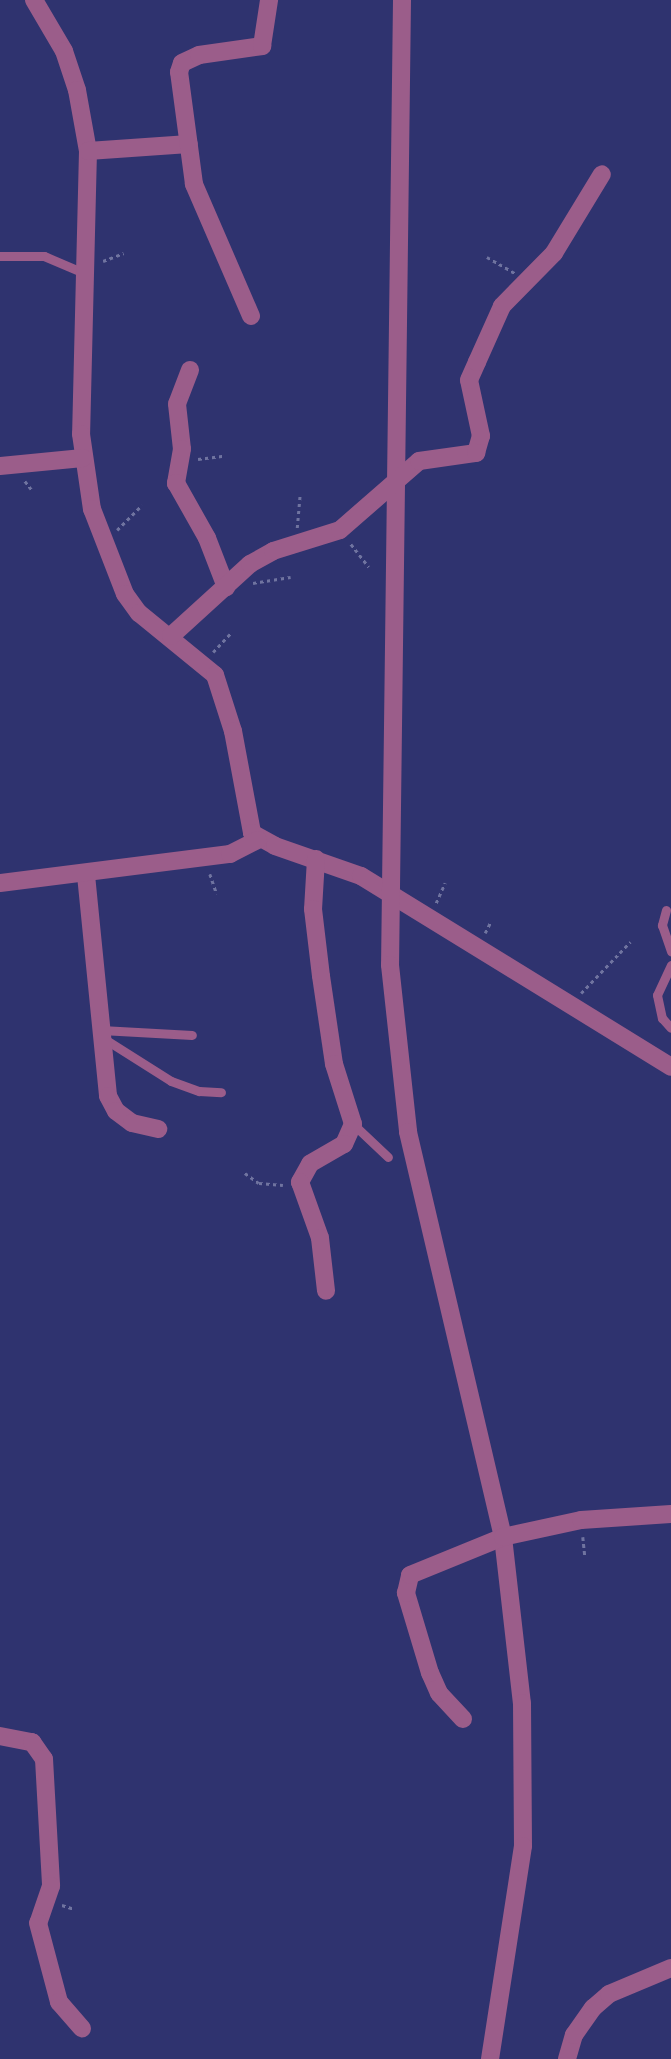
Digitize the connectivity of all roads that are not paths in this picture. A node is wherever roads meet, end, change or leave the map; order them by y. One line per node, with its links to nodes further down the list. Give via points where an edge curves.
1 (34, 0): 5 (street, via 64,51 77,90)
2 (270, 0): 4 (street, via 262,46 198,55 182,63 179,72)
3 (402, 0): 13 (street)
4 (189, 144): 5 (street); 9 (street, via 194,184)
5 (88, 151): 8 (street)
6 (602, 174): 13 (street, via 573,227 502,306 469,380 481,436 476,453 419,461)
7 (0, 256): 8 (lane, via 44,256)
8 (86, 265): 11 (street)
9 (251, 316)
10 (190, 370): 14 (street, via 177,404 180,461 176,475 180,494)
11 (83, 458): 12 (street); 15 (street, via 101,537 125,594 139,613)
12 (0, 466)
13 (396, 482): 14 (street, via 340,530 273,551); 20 (street)
14 (231, 582): 15 (street)
15 (171, 636): 16 (street, via 204,663 224,695 246,821)
16 (258, 840): 17 (street); 18 (street, via 230,854)
17 (316, 859): 20 (street); 29 (street, via 313,909 323,989 334,1064)
18 (86, 875): 19 (street); 25 (street)
19 (0, 883)
20 (388, 892): 27 (street, via 570,1007); 34 (street, via 390,965 408,1132)
21 (666, 910): 22 (lane, via 662,925)
22 (671, 951)
23 (671, 965): 24 (lane, via 657,995 662,1018)
24 (671, 1028)
25 (101, 1034): 26 (lane); 28 (lane, via 171,1081 199,1091); 30 (street, via 104,1079 116,1111 132,1123)
26 (192, 1035)
27 (669, 1062)
28 (221, 1092)
29 (353, 1124): 31 (lane); 32 (street, via 344,1144 310,1164 300,1182 320,1238)
30 (159, 1129)
31 (388, 1157)
32 (326, 1291)
33 (671, 1514): 34 (street, via 581,1520)
34 (503, 1537): 35 (street, via 419,1569 406,1583 430,1672 439,1693); 39 (street, via 522,1703 523,1846)
35 (463, 1719)
36 (0, 1736): 38 (street, via 32,1742 44,1759 51,1886 38,1923 58,2002)
37 (671, 1968): 40 (street, via 610,1994 593,2008 574,2035)
38 (82, 2028)
39 (490, 2059)
40 (566, 2059)

